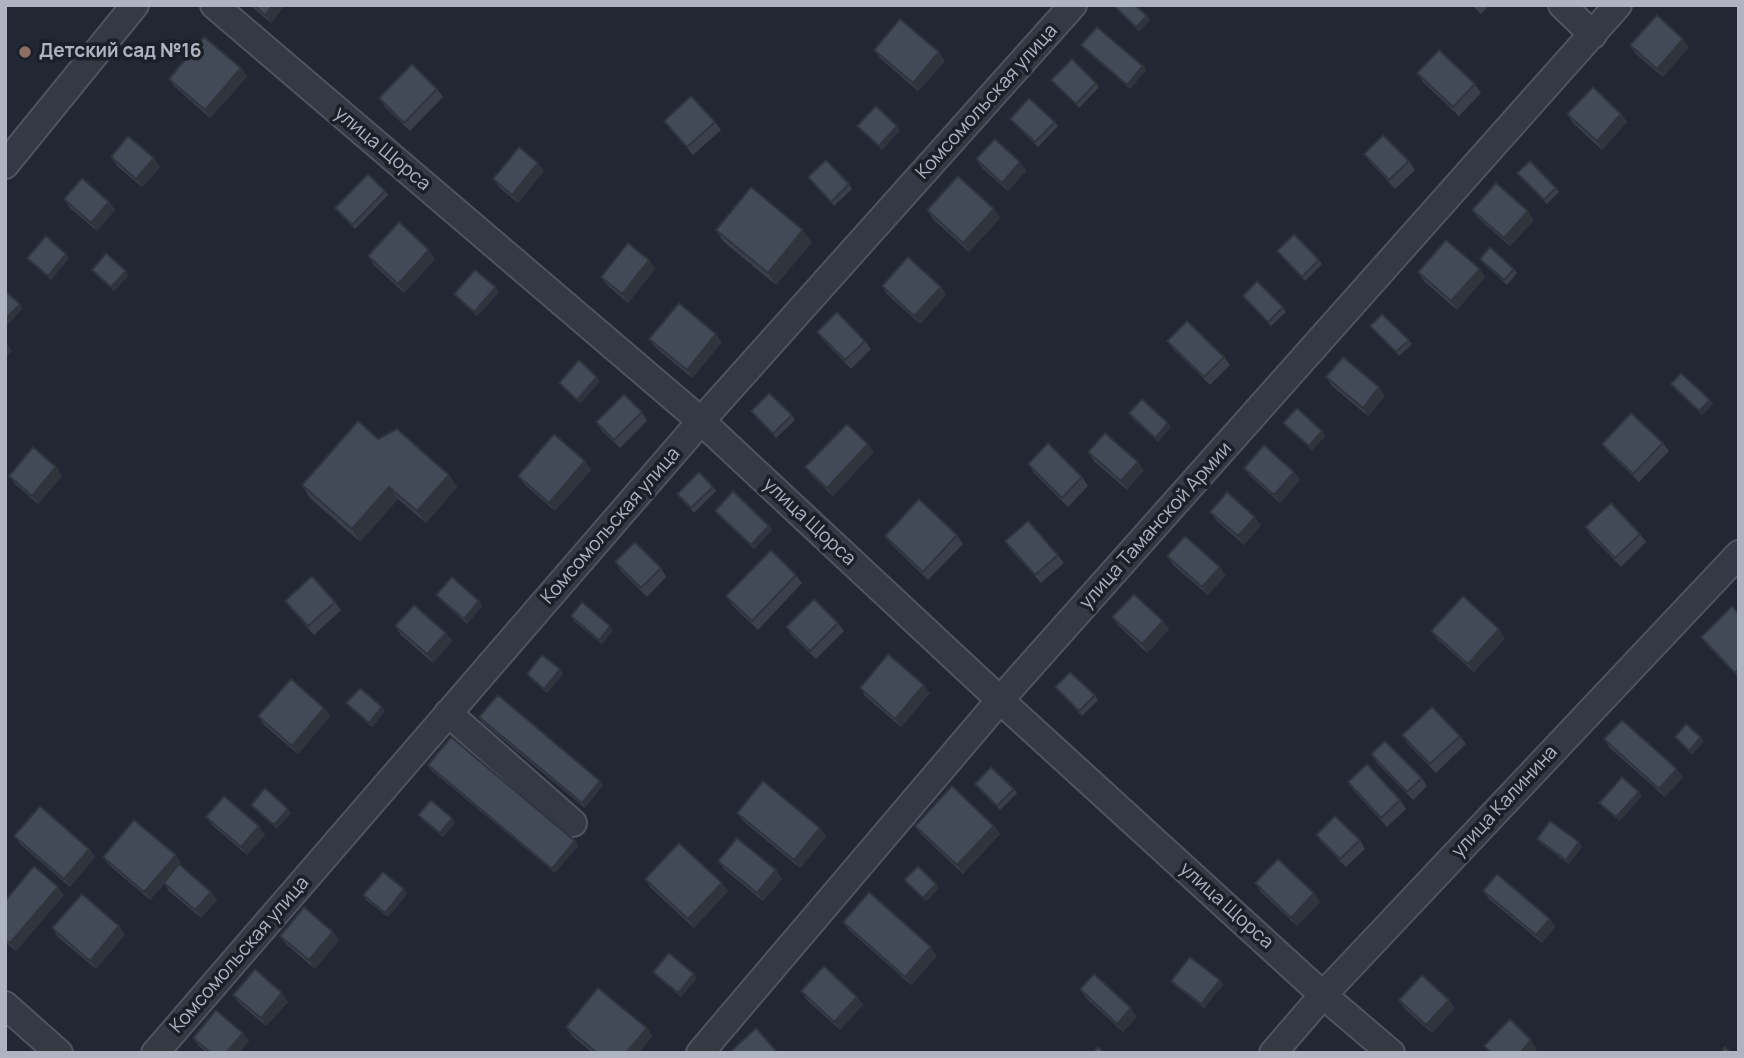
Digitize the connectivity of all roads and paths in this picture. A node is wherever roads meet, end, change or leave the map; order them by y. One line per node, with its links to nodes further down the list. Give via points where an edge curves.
1 (135, 5): 7 (street)
2 (214, 5): 8 (street, улица Щорса)
3 (1073, 5): 8 (street, Комсомольская улица)
4 (1562, 5): 6 (street)
5 (1618, 5): 6 (street, улица Таманской Армии)
6 (1593, 35): 10 (street, улица Таманской Армии)
7 (5, 165)
8 (701, 421): 10 (street, улица Щорса); 11 (street, Комсомольская улица)
9 (1739, 554): 13 (street, улица Калинина)
10 (1000, 700): 13 (street, улица Щорса); 17 (street, улица Таманской Армии)
11 (448, 713): 12 (street); 16 (street, Комсомольская улица)
12 (573, 823)
13 (1323, 995): 18 (street, улица Калинина); 19 (street, улица Щорса)
14 (5, 1005): 15 (street)
15 (59, 1053)
16 (155, 1053)
17 (700, 1053)
18 (1273, 1053)
19 (1391, 1053)

